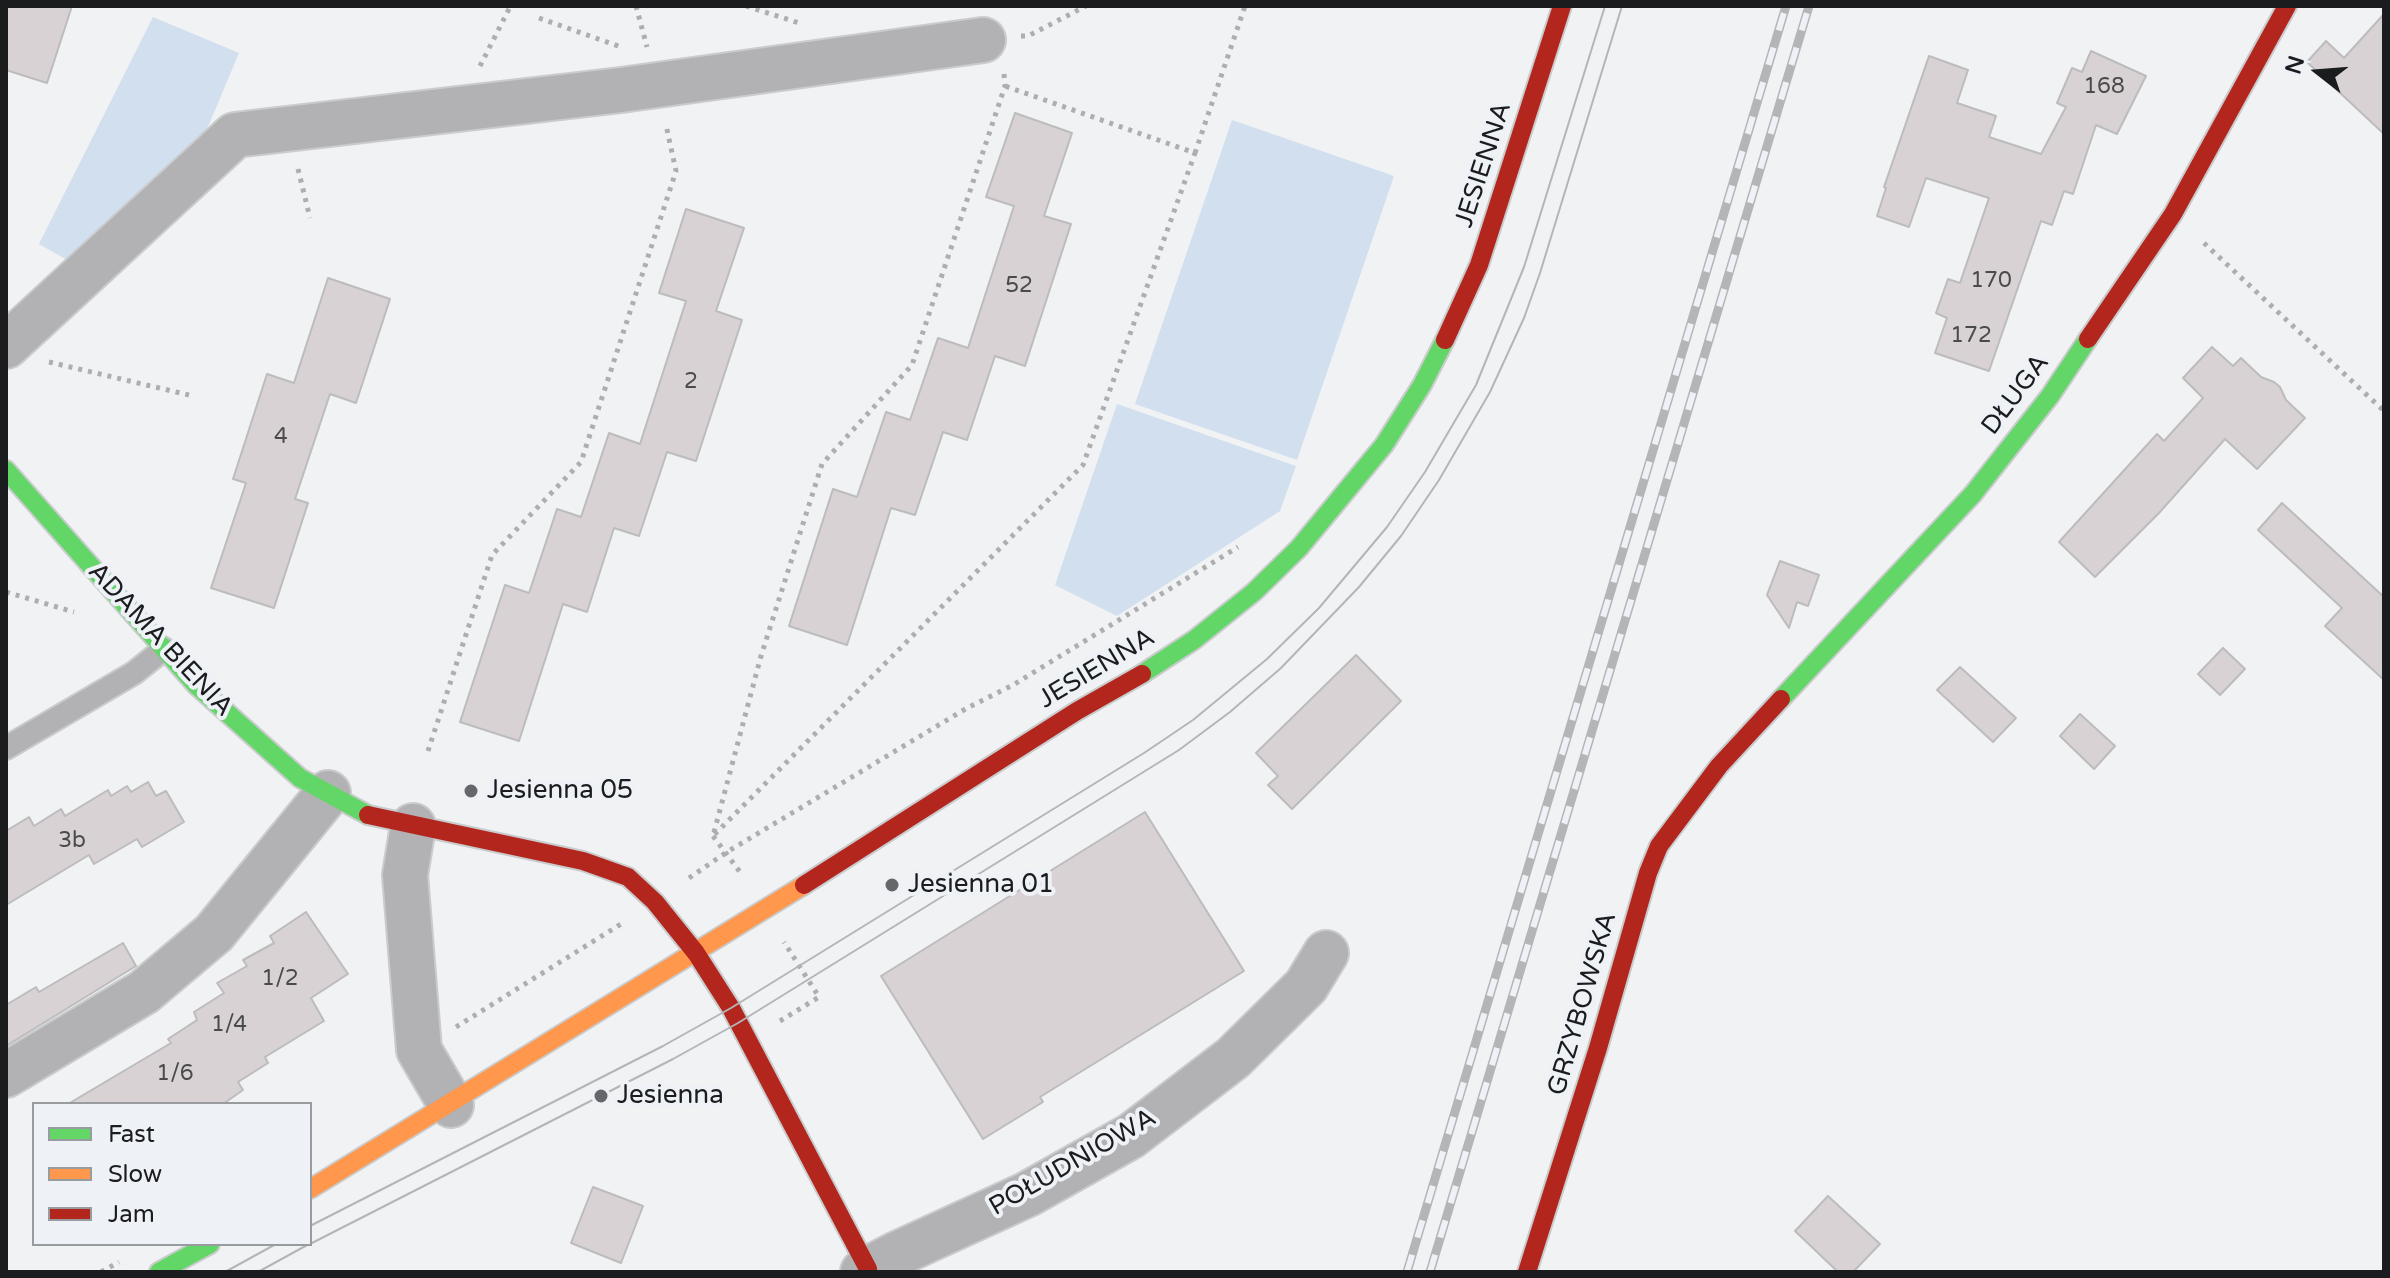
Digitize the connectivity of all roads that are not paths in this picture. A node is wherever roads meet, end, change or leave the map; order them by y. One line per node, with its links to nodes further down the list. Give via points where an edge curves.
1 (1562, 6): 11 (street, JESIENNA, via 1501,202 1450,330 1384,445 1299,548 1194,640)
2 (2287, 6): 8 (street, DŁUGA, via 2173,214 2050,396 1973,494)
3 (1000, 46): 4 (street, via 654,72 457,109 235,135)
4 (21, 352)
5 (6, 470): 6 (street, ADAMA BIENIA)
6 (164, 649): 7 (lane, via 134,673); 9 (street, ADAMA BIENIA, via 196,685 300,778)
7 (6, 748)
8 (1719, 766): 19 (street, GRZYBOWSKA, via 1659,846 1648,873)
9 (328, 793): 10 (street, ADAMA BIENIA, via 368,815); 13 (street, via 214,933 144,992)
10 (413, 826): 11 (street, ADAMA BIENIA, via 583,861 628,877); 14 (street, via 405,875 419,1050)
11 (696, 953): 14 (street, JESIENNA); 17 (street, ADAMA BIENIA, via 731,1008)
12 (1326, 953): 17 (street, POŁUDNIOWA, via 1306,986 1233,1058 1131,1136 1028,1194)
13 (6, 1075)
14 (451, 1105): 15 (street, JESIENNA)
15 (312, 1188)
16 (206, 1246): 18 (street)
17 (866, 1270)
18 (159, 1272)
19 (1527, 1272)

